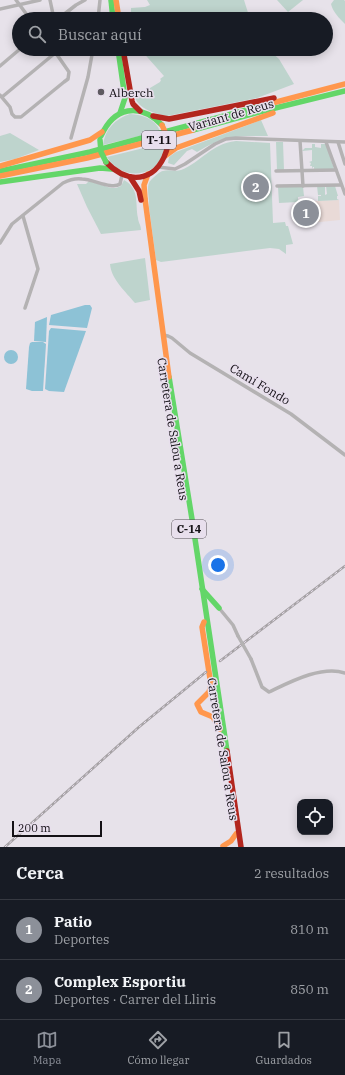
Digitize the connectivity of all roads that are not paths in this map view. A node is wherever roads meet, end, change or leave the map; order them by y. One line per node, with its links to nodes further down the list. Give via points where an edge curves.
1 (16, 0): 8 (street)
2 (40, 0): 8 (street)
3 (50, 0): 11 (street)
4 (85, 0): 12 (street)
5 (100, 0): 13 (street)
6 (111, 0): 14 (main road)
7 (116, 0): 15 (main road)
8 (19, 4): 9 (street); 10 (street)
9 (0, 9)
10 (25, 12)
11 (53, 12)
12 (67, 12)
13 (99, 12)
14 (112, 12)
15 (118, 12)
16 (12, 56): 23 (street)
17 (48, 56): 29 (street)
18 (58, 56): 29 (street, via 68,70 68,79 24,116 15,117)
19 (92, 56): 34 (street)
20 (116, 56): 24 (main road)
21 (119, 56): 24 (main road)
22 (124, 56): 26 (main road)
23 (0, 66)
24 (121, 72): 26 (main road)
25 (345, 84): 28 (main road, Variant de Reus / T-11)
26 (127, 90): 30 (main road, via 133,104); 31 (main road)
27 (345, 91): 28 (main road, Variant de Reus / T-11)
28 (316, 94): 32 (main road, via 308,91 170,119); 39 (main road, via 313,100 176,148); 46 (main road, Variant de Reus / T-11, via 90,152); 51 (main road, Variant de Reus / T-11, via 92,158)
29 (1, 96)
30 (141, 111): 31 (main road, via 130,110); 32 (main road)
31 (120, 113): 33 (main road)
32 (153, 116): 39 (main road, bridge, via 162,125 166,134 168,145)
33 (102, 132): 41 (main road, via 90,140); 44 (main road, bridge, via 101,152)
34 (71, 138)
35 (300, 141): 36 (street); 43 (street, via 226,139 185,164); 48 (street)
36 (326, 142): 37 (street); 45 (street)
37 (338, 142): 38 (street); 40 (street)
38 (345, 142)
39 (164, 158): 42 (main road); 43 (street)
40 (345, 164)
41 (0, 166)
42 (158, 168): 43 (street); 49 (main road)
43 (170, 168)
44 (112, 169): 50 (main road); 53 (main road, via 100,168)
45 (336, 170): 48 (street); 54 (street)
46 (0, 171)
47 (276, 171): 48 (street)
48 (302, 171): 56 (street)
49 (148, 174): 52 (main road); 58 (main road, C-14)
50 (122, 175): 52 (main road); 59 (street, via 120,184 114,187 82,178 63,182)
51 (0, 176)
52 (130, 177): 58 (main road, C-14)
53 (0, 182)
54 (341, 185): 56 (street); 57 (street)
55 (277, 186): 56 (street)
56 (303, 186)
57 (345, 194)
58 (143, 199): 62 (main road, C-14); 67 (main road, Carretera de Salou a Reus / C-14, via 161,354)
59 (23, 216): 60 (street, via 12,224); 61 (street, via 38,269)
60 (0, 242)
61 (25, 308)
62 (163, 335): 63 (street, Camí Fondo, via 172,338 190,353 291,414); 64 (main road, C-14)
63 (345, 455)
64 (202, 588): 65 (main road); 66 (main road, C-14)
65 (219, 608): 66 (main road, via 211,609); 68 (street, bridge, via 251,659 262,687 269,692 307,675 338,671)
66 (206, 614): 73 (main road, C-14)
67 (204, 622): 69 (main road, Carretera de Salou a Reus / C-14); 69 (main road, via 202,627 211,686 210,692 196,704 197,709 213,718)
68 (345, 673)
69 (220, 729): 70 (main road, Carretera de Salou a Reus / C-14)
70 (236, 834): 71 (main road, via 223,846); 72 (main road, Carretera de Salou a Reus / C-14)
71 (233, 847)
72 (238, 847)
73 (241, 847)

